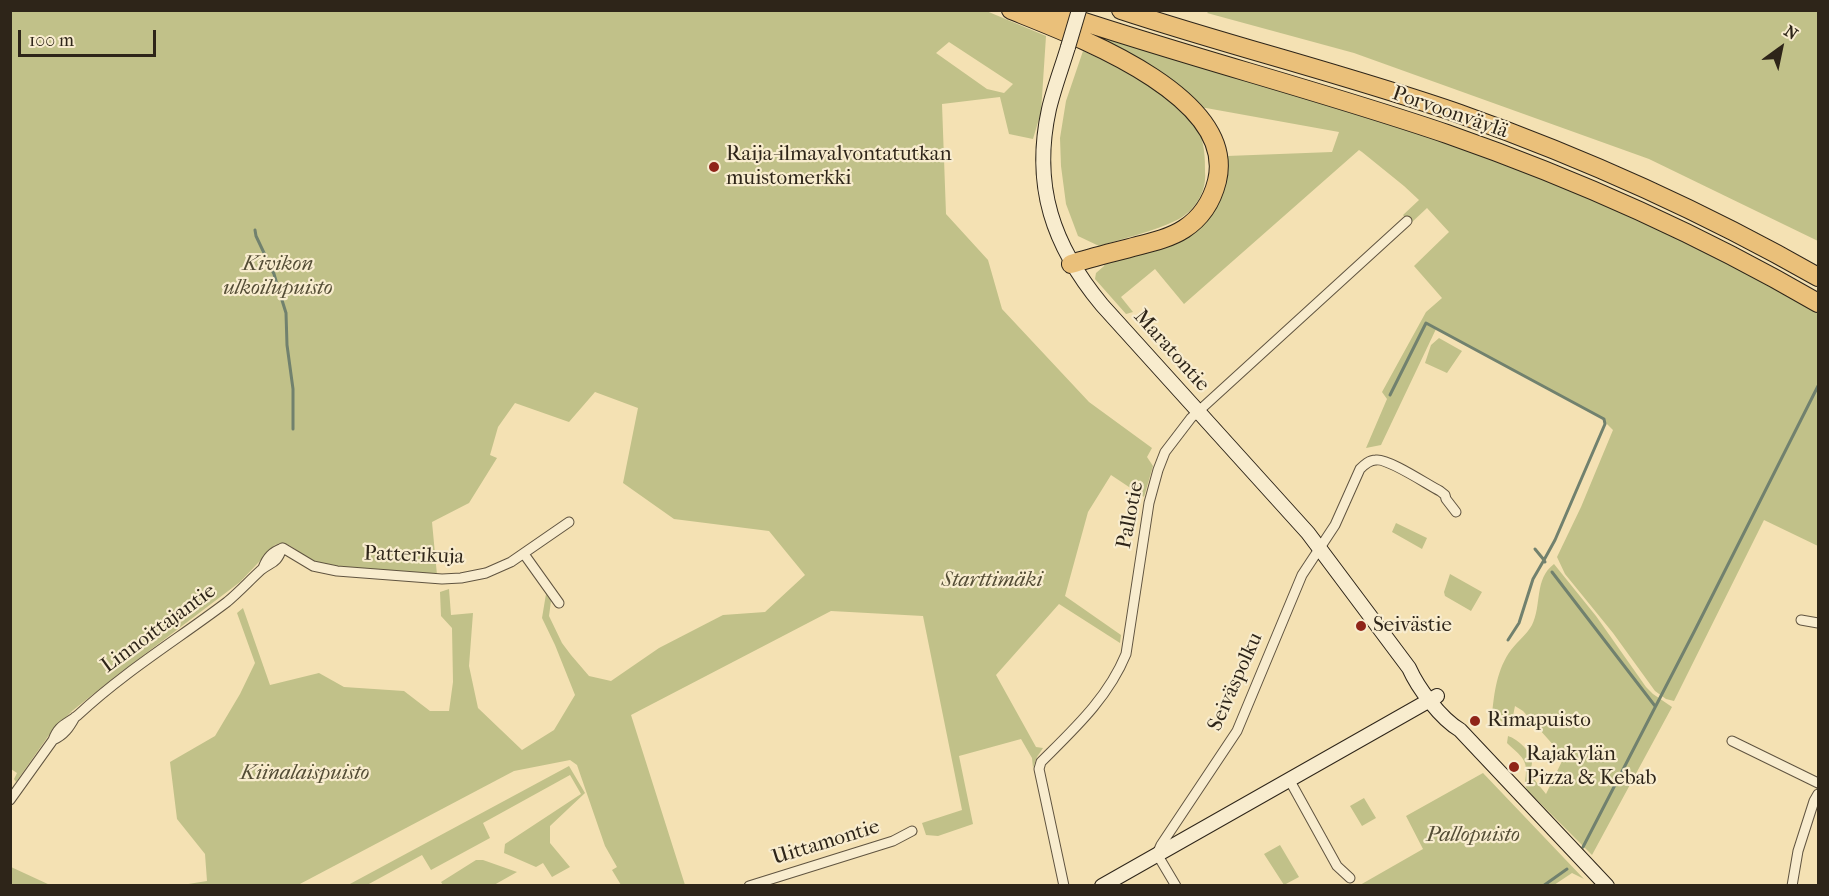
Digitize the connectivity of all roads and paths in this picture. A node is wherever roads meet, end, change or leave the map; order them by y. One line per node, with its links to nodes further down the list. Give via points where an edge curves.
1 (1011, 10): 6 (highway, via 1096,47 1168,88 1198,114 1212,136 1218,157 1212,197 1200,216 1186,228 1156,241)
2 (1048, 10): 8 (highway, Porvoonväylä, via 1365,107 1544,170 1692,236)
3 (1079, 10): 6 (main road, Maratontie, bridge, via 1049,108 1044,156 1047,202)
4 (1121, 10): 7 (highway, Porvoonväylä, via 1388,91 1508,132 1665,197)
5 (1407, 221): 9 (street, Pallotie)
6 (1071, 264): 9 (main road, Maratontie, via 1102,305)
7 (1818, 277)
8 (1818, 303)
9 (1198, 412): 13 (main road, Maratontie); 28 (street, Pallotie, via 1174,437 1158,470 1149,503 1126,654 1119,672 1039,769)
10 (1456, 512): 13 (street, Seiväspolku, via 1440,491 1376,459 1360,470)
11 (569, 522): 14 (street, Patterikuja)
12 (283, 548): 14 (street, Patterikuja, via 327,570 446,579 486,573); 23 (street, Linnoittajantie, via 272,565 263,568 230,599 91,702 62,736 53,740)
13 (1320, 549): 18 (main road, Maratontie, via 1413,678); 25 (street, Seiväspolku, via 1302,575 1237,731)
14 (524, 554): 15 (street)
15 (559, 603)
16 (1801, 620): 17 (street)
17 (1818, 623)
18 (1433, 698): 20 (main road); 31 (main road, Maratontie, via 1451,724)
19 (1732, 741): 21 (street)
20 (1290, 781): 25 (main road); 26 (street, via 1337,866)
21 (1818, 783)
22 (1818, 794): 32 (street, via 1797,851)
23 (10, 800)
24 (912, 831): 27 (street, Uittamontie, via 893,841)
25 (1157, 854): 29 (main road); 30 (street)
26 (1350, 878)
27 (748, 885)
28 (1064, 885)
29 (1102, 885)
30 (1176, 885)
31 (1607, 885)
32 (1792, 885)

